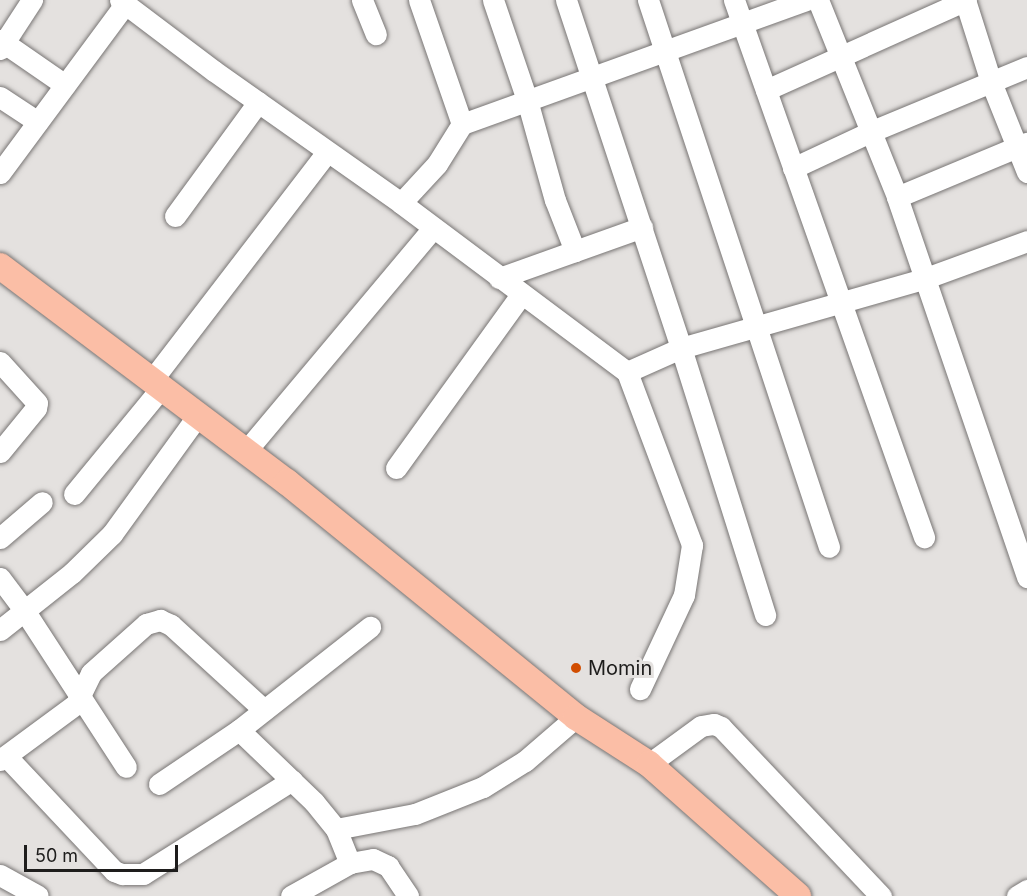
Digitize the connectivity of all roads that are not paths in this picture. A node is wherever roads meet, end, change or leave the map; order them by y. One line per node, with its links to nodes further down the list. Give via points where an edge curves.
1 (32, 0): 14 (street)
2 (362, 0): 13 (street)
3 (419, 0): 26 (street)
4 (493, 0): 23 (street)
5 (566, 0): 18 (street)
6 (648, 0): 15 (street)
7 (734, 0): 12 (street)
8 (806, 0): 12 (street)
9 (818, 0): 16 (street)
10 (965, 0): 16 (street); 19 (street)
11 (122, 2): 20 (street); 24 (street)
12 (743, 24): 15 (street); 21 (street)
13 (376, 34)
14 (1, 44): 20 (street)
15 (665, 50): 18 (street); 45 (street)
16 (840, 57): 21 (street); 27 (street)
17 (1027, 66): 19 (street)
18 (593, 77): 23 (street); 36 (street)
19 (991, 82): 27 (street); 28 (street)
20 (65, 85): 25 (street)
21 (766, 90): 30 (street)
22 (0, 97): 25 (street)
23 (526, 100): 26 (street); 39 (street, via 555,200)
24 (258, 102): 29 (street); 35 (street)
25 (38, 122): 31 (street)
26 (462, 124): 34 (street, via 437,164)
27 (870, 132): 30 (street); 33 (street)
28 (1023, 145): 32 (street); 33 (street)
29 (327, 152): 34 (street); 49 (street)
30 (793, 168): 44 (street)
31 (0, 172)
32 (1027, 172)
33 (897, 197): 42 (street)
34 (400, 203): 37 (street)
35 (175, 216)
36 (642, 227): 39 (street); 46 (street)
37 (433, 228): 41 (street); 51 (street)
38 (1027, 241): 42 (street)
39 (575, 251): 41 (street)
40 (0, 266): 49 (main road)
41 (500, 278): 43 (street)
42 (926, 278): 44 (street); 59 (street)
43 (521, 295): 48 (street); 53 (street)
44 (840, 303): 45 (street); 56 (street)
45 (757, 327): 46 (street); 58 (street)
46 (681, 348): 48 (street); 62 (street)
47 (0, 362): 52 (street, via 37,403)
48 (627, 372): 65 (street, via 692,545 684,595)
49 (157, 384): 50 (main road); 54 (street)
50 (198, 415): 51 (main road); 61 (street, via 112,534 72,573)
51 (246, 451): 68 (main road)
52 (0, 452)
53 (396, 468)
54 (74, 494)
55 (42, 502): 57 (street)
56 (924, 537)
57 (0, 538)
58 (829, 547)
59 (1027, 577)
60 (0, 578): 61 (street)
61 (24, 610): 64 (street); 66 (street)
62 (765, 615)
63 (370, 627): 67 (street)
64 (0, 630)
65 (640, 689)
66 (81, 697): 67 (street, via 91,673 146,624 160,620 171,625); 70 (street); 72 (street)
67 (264, 710): 69 (street)
68 (576, 717): 71 (main road); 75 (street, via 525,761 483,787 415,814)
69 (239, 730): 73 (street); 74 (street)
70 (3, 758): 73 (street, via 114,871 131,875 143,874)
71 (649, 764): 82 (main road); 83 (street, via 701,726 714,723)
72 (126, 767)
73 (292, 780): 75 (street)
74 (159, 784)
75 (336, 829): 76 (street)
76 (350, 863): 80 (street); 81 (street, via 373,859 388,866)
77 (0, 875): 79 (street)
78 (1027, 890): 84 (street)
79 (38, 896)
80 (291, 896)
81 (408, 896)
82 (798, 896)
83 (881, 896)
84 (1017, 896)

